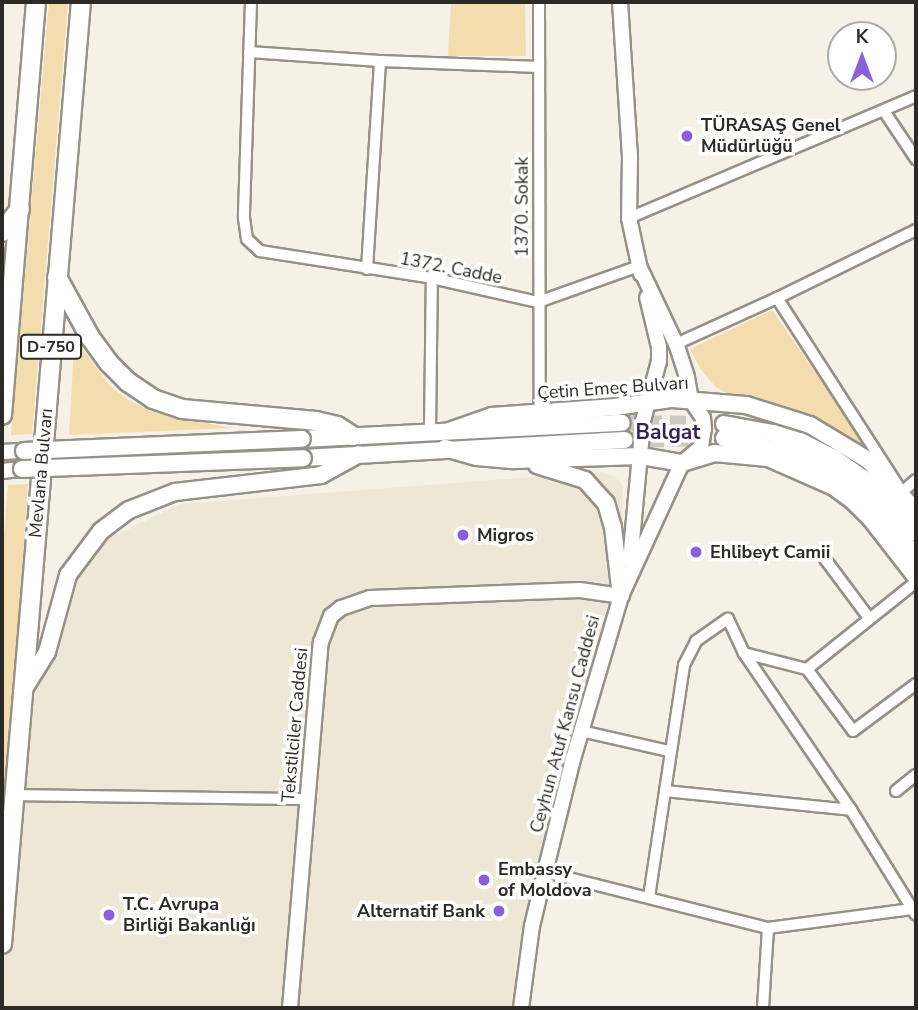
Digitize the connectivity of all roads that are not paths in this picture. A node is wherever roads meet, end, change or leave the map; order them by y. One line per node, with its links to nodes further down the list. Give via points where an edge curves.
1 (37, 2): 12 (highway)
2 (81, 2): 18 (highway, Mevlana Bulvarı / D-750)
3 (251, 2): 6 (street)
4 (539, 2): 8 (street, 1370. Sokak)
5 (620, 2): 13 (main road, Ceyhun Atuf Kansu Caddesi, via 630,157)
6 (249, 52): 7 (street); 17 (street, 1372. Cadde, via 247,239 273,254)
7 (380, 61): 8 (street); 17 (street)
8 (539, 67): 21 (street, 1370. Sokak)
9 (916, 96): 10 (street)
10 (884, 111): 11 (street); 13 (street)
11 (916, 159)
12 (20, 209): 15 (highway); 23 (highway)
13 (629, 218): 16 (main road, Ceyhun Atuf Kansu Caddesi)
14 (916, 230): 20 (street)
15 (2, 232)
16 (639, 266): 21 (street); 22 (main road, Ceyhun Atuf Kansu Caddesi); 25 (main road, Ceyhun Atuf Kansu Caddesi, via 659,347 658,375)
17 (367, 269): 19 (street, 1372. Cadde)
18 (57, 277): 31 (highway, via 109,363 153,399 191,410 316,421); 56 (highway, Mevlana Bulvarı / D-750)
19 (432, 278): 21 (street, 1372. Cadde); 29 (street)
20 (778, 298): 22 (street); 43 (street)
21 (538, 302): 26 (street, 1370. Sokak)
22 (676, 344): 24 (main road, Ceyhun Atuf Kansu Caddesi)
23 (5, 348): 27 (highway)
24 (691, 400): 25 (main road, Çetin Emeç Bulvarı); 39 (main road, Ceyhun Atuf Kansu Caddesi, via 703,418 704,429 701,447); 43 (main road, Çetin Emeç Bulvarı, via 746,405 810,425 868,460)
25 (650, 401): 26 (main road, Çetin Emeç Bulvarı); 37 (main road, Ceyhun Atuf Kansu Caddesi, via 643,421)
26 (540, 413): 30 (main road, Çetin Emeç Bulvarı, via 478,419)
27 (2, 415)
28 (622, 423): 30 (main road, Çetin Emeç Bulvarı)
29 (430, 431): 30 (main road, Çetin Emeç Bulvarı); 31 (main road, Çetin Emeç Bulvarı)
30 (449, 431)
31 (353, 436): 34 (main road, Çetin Emeç Bulvarı, bridge)
32 (624, 440): 33 (main road)
33 (445, 448): 36 (main road); 38 (main road)
34 (24, 451): 35 (main road)
35 (2, 452)
36 (359, 454): 40 (main road, bridge); 56 (main road, via 321,475 175,492 128,510 101,531 68,575 47,652)
37 (641, 456): 38 (main road); 39 (main road); 48 (main road, Ceyhun Atuf Kansu Caddesi)
38 (514, 460): 51 (main road, via 567,472 596,490 606,503 612,527)
39 (682, 463): 48 (main road, Ceyhun Atuf Kansu Caddesi); 49 (main road, via 713,453 737,453 802,471 852,500)
40 (22, 470): 41 (main road)
41 (2, 471)
42 (916, 480): 43 (street)
43 (902, 492): 44 (main road, Çetin Emeç Bulvarı)
44 (916, 511)
45 (916, 533): 46 (main road, via 880,490 834,458 773,433 724,431 797,455 845,482 870,501)
46 (916, 557)
47 (825, 559): 52 (street)
48 (628, 574): 51 (main road, Ceyhun Atuf Kansu Caddesi)
49 (916, 577)
50 (916, 582): 52 (street)
51 (621, 596): 57 (main road, Ceyhun Atuf Kansu Caddesi); 63 (main road, Tekstilciler Caddesi, via 580,590 370,598 341,608 326,624 321,642)
52 (869, 618): 54 (street)
53 (744, 653): 54 (street); 58 (street, via 728,620 696,641 689,652); 64 (street)
54 (807, 669): 55 (street, via 853,731)
55 (916, 684)
56 (22, 692): 62 (highway, Mevlana Bulvarı / D-750)
57 (581, 731): 58 (street); 65 (main road, Ceyhun Atuf Kansu Caddesi)
58 (668, 751): 60 (street)
59 (916, 775): 61 (street)
60 (665, 791): 64 (street); 66 (street)
61 (896, 791)
62 (14, 795): 63 (street); 69 (highway, Mevlana Bulvarı / D-750)
63 (308, 799): 70 (main road, Tekstilciler Caddesi)
64 (851, 810): 67 (street)
65 (545, 872): 66 (street); 71 (main road, Ceyhun Atuf Kansu Caddesi)
66 (649, 897): 68 (street)
67 (914, 912): 68 (street)
68 (768, 928): 72 (street)
69 (2, 944)
70 (290, 1008)
71 (521, 1008)
72 (763, 1008)

